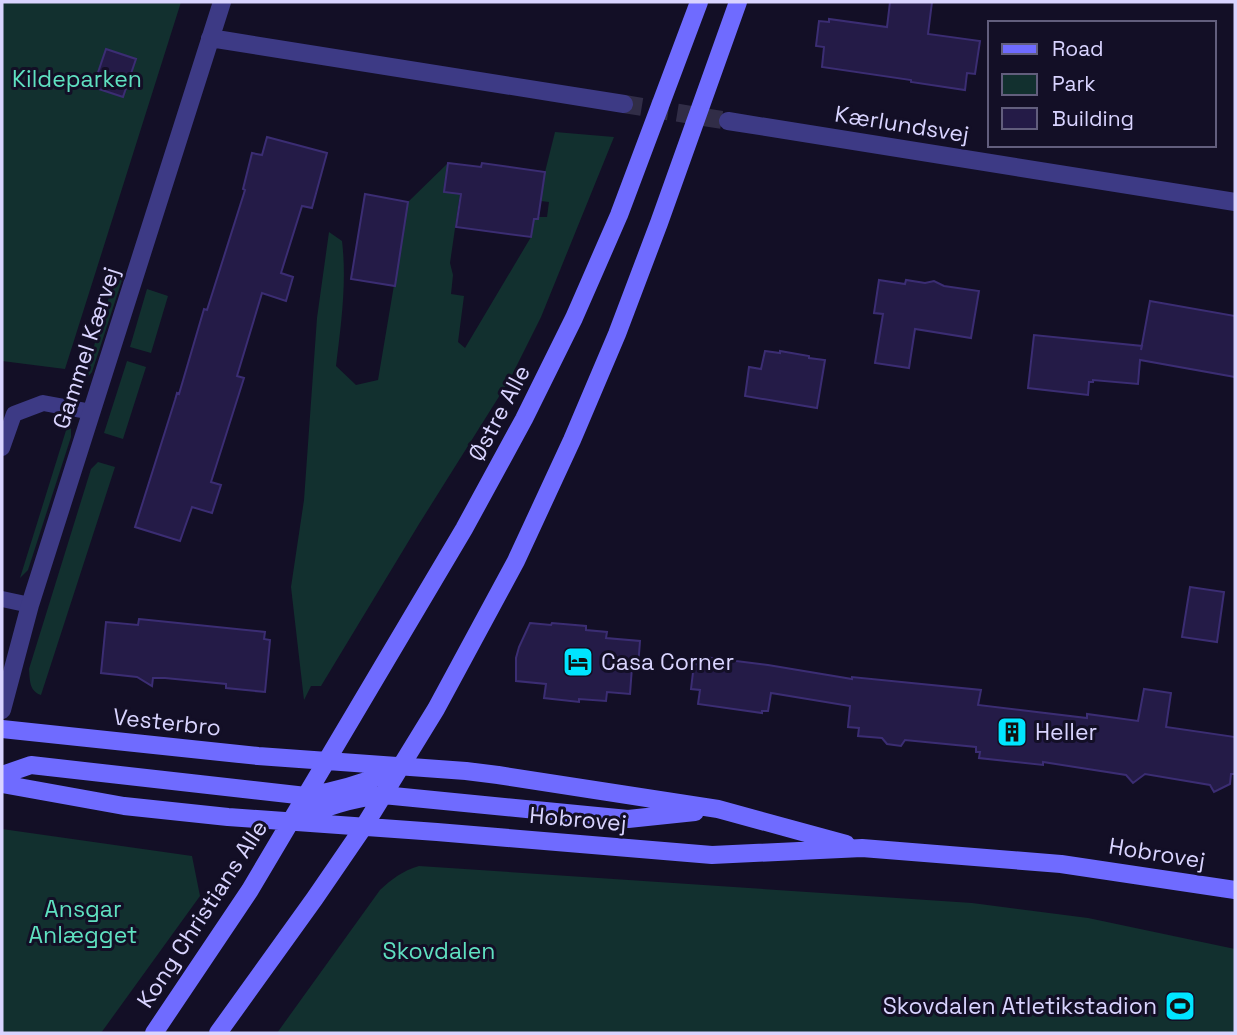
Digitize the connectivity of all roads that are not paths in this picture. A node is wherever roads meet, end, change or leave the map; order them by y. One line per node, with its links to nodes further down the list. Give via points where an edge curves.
1 (222, 2): 4 (street, Gammel Kærvej)
2 (699, 2): 14 (main road, Østre Alle, via 619,215 563,340 464,529)
3 (738, 2): 15 (main road, via 617,334 572,440 516,561)
4 (210, 38): 5 (street); 8 (street, Gammel Kærvej)
5 (624, 104)
6 (728, 121): 7 (street, Kærlundsvej)
7 (1235, 202)
8 (92, 412): 9 (lane, via 43,402 14,414); 11 (street, Gammel Kærvej)
9 (2, 448)
10 (2, 599): 11 (lane)
11 (30, 605): 12 (street, Gammel Kærvej)
12 (2, 710)
13 (2, 729): 14 (main road, Vesterbro)
14 (327, 762): 15 (main road, Hobrovej); 19 (main road, Østre Alle)
15 (401, 767): 18 (main road); 19 (main road, via 367,782); 20 (main road, Hobrovej, via 498,775)
16 (2, 775): 19 (main road, via 31,765)
17 (2, 784): 21 (main road, via 124,806)
18 (383, 795): 20 (main road, via 628,819); 21 (main road, via 329,806); 22 (main road)
19 (306, 796): 21 (main road, Østre Alle)
20 (718, 809): 23 (main road, Hobrovej)
21 (291, 821): 22 (main road, Hobrovej); 25 (main road, Kong Christians Alle)
22 (363, 828): 23 (main road, Hobrovej, via 712,855); 26 (main road)
23 (862, 848): 24 (main road, Hobrovej, via 1061,864)
24 (1235, 890)
25 (154, 1033)
26 (218, 1033)

